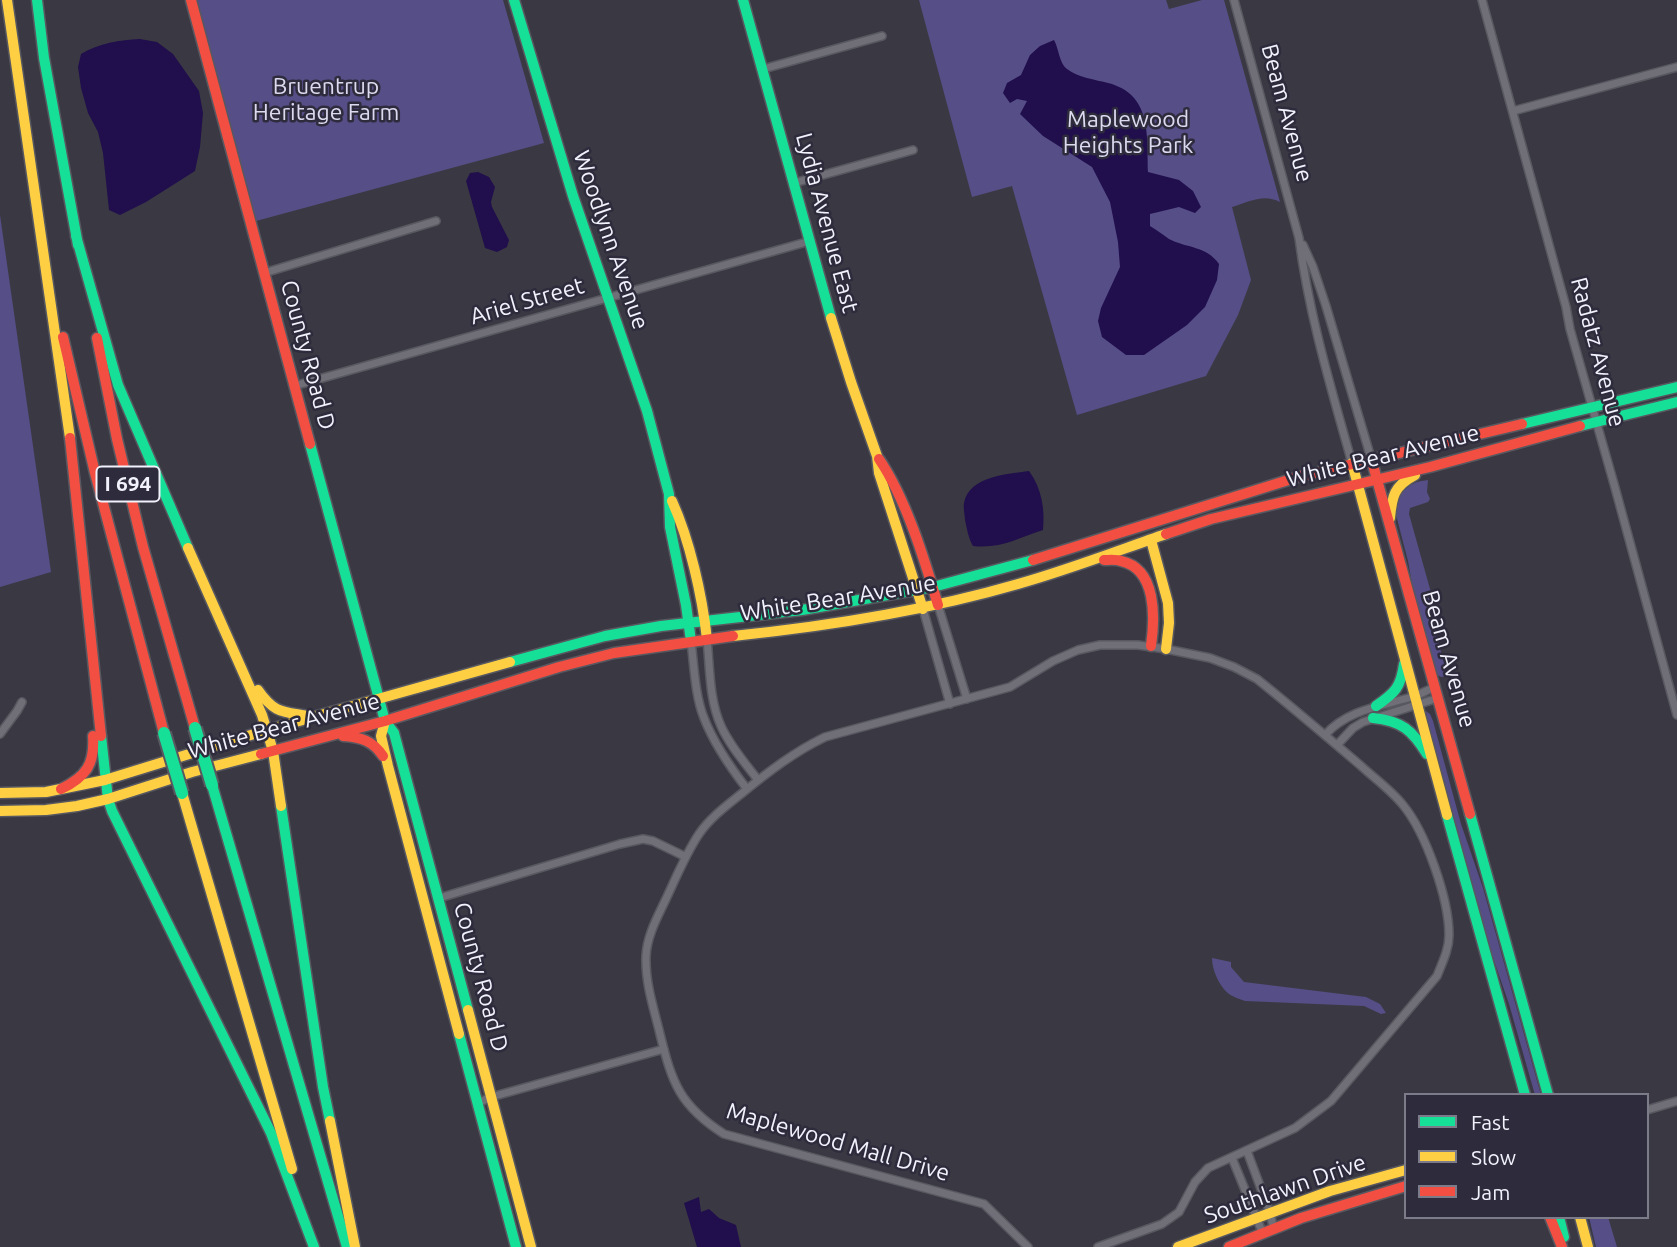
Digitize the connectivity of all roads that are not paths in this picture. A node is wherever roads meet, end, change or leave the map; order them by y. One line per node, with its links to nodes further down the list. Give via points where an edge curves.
1 (7, 0): 18 (main road, I 694)
2 (37, 0): 15 (main road, I 694)
3 (191, 0): 19 (main road, County Road D)
4 (514, 0): 20 (main road, Woodlynn Avenue)
5 (743, 0): 10 (main road, Lydia Avenue East)
6 (1234, 0): 16 (street, Beam Avenue)
7 (1482, 0): 11 (street, Radatz Avenue)
8 (882, 36): 10 (street)
9 (1677, 67): 11 (street)
10 (762, 69): 13 (main road, Lydia Avenue East)
11 (1513, 111): 24 (street, Radatz Avenue)
12 (913, 150): 13 (street)
13 (794, 183): 17 (main road, Lydia Avenue East)
14 (436, 221): 19 (street)
15 (76, 236): 47 (main road, via 118,385); 94 (main road, I 694, bridge, via 143,547)
16 (1300, 238): 27 (street, Beam Avenue, via 1326,306); 28 (street, Beam Avenue, via 1321,355)
17 (810, 241): 20 (street, Ariel Street); 26 (main road, Lydia Avenue East)
18 (44, 254): 36 (main road); 93 (main road, I 694, bridge, via 97,484 164,733)
19 (264, 273): 21 (main road, County Road D)
20 (608, 298): 21 (street, Ariel Street); 32 (main road, Woodlynn Avenue, via 647,411)
21 (294, 386): 50 (main road, County Road D)
22 (1677, 387): 24 (main road, White Bear Avenue)
23 (1677, 402): 25 (main road, White Bear Avenue)
24 (1592, 407): 25 (street, Radatz Avenue); 27 (main road, White Bear Avenue)
25 (1596, 421): 29 (main road, White Bear Avenue); 56 (street, Radatz Avenue)
26 (877, 456): 37 (main road, Lydia Avenue East, via 893,480); 38 (main road, Lydia Avenue East)
27 (1371, 458): 28 (main road, White Bear Avenue); 30 (main road, Beam Avenue)
28 (1352, 463): 31 (main road, Beam Avenue); 37 (main road, White Bear Avenue)
29 (1430, 467): 30 (main road, White Bear Avenue); 33 (main road, via 1395,489)
30 (1377, 479): 31 (main road, White Bear Avenue); 33 (main road, Beam Avenue)
31 (1358, 484): 34 (main road, White Bear Avenue, via 1211,519); 48 (main road, Beam Avenue)
32 (669, 494): 41 (main road, Woodlynn Avenue, via 683,525); 42 (main road, Woodlynn Avenue, via 670,527)
33 (1389, 526): 49 (main road, Beam Avenue)
34 (1151, 540): 35 (main road, White Bear Avenue); 46 (main road, via 1168,603)
35 (1086, 562): 39 (main road, White Bear Avenue); 45 (main road, via 1113,559 1140,572 1153,601)
36 (85, 578): 67 (main road); 69 (main road, via 94,749 83,775)
37 (933, 587): 38 (main road, White Bear Avenue); 39 (main road, Lydia Avenue East)
38 (918, 591): 40 (main road, Lydia Avenue East); 41 (main road, White Bear Avenue)
39 (939, 605): 40 (main road, White Bear Avenue); 51 (street)
40 (923, 609): 43 (main road, White Bear Avenue); 54 (street)
41 (705, 620): 42 (main road, White Bear Avenue); 43 (main road, Woodlynn Avenue)
42 (689, 622): 44 (main road, Woodlynn Avenue); 50 (main road, White Bear Avenue, via 577,642)
43 (708, 639): 44 (main road, White Bear Avenue); 68 (street, via 713,701 721,725)
44 (691, 641): 58 (main road, White Bear Avenue, via 589,659); 70 (street, via 702,716 725,760)
45 (1151, 646): 46 (street, Maplewood Mall Drive); 51 (street, Maplewood Mall Drive, via 1100,645 1078,650 1010,687)
46 (1166, 649): 61 (street, Maplewood Mall Drive, via 1210,658 1257,679)
47 (234, 650): 57 (main road, via 275,711); 59 (main road)
48 (1404, 657): 52 (main road, Beam Avenue); 55 (main road, via 1400,685)
49 (1437, 693): 52 (street); 78 (main road, Beam Avenue)
50 (379, 699): 57 (main road, White Bear Avenue); 58 (main road, County Road D)
51 (967, 699): 54 (street, Maplewood Mall Drive)
52 (1417, 700): 55 (street); 55 (street); 65 (main road, Beam Avenue)
53 (22, 702): 60 (street)
54 (950, 704): 68 (street, Maplewood Mall Drive, via 825,737)
55 (1375, 712): 61 (street, via 1366,709 1345,718); 63 (street); 65 (main road, via 1413,733)
56 (1677, 715)
57 (313, 717): 59 (main road, White Bear Avenue)
58 (385, 721): 62 (main road, White Bear Avenue); 66 (main road, County Road D, via 381,736); 75 (main road, County Road D, via 394,733)
59 (267, 730): 64 (main road); 67 (main road, White Bear Avenue)
60 (0, 734)
61 (1325, 735): 63 (street, Maplewood Mall Drive)
62 (333, 736): 64 (main road, White Bear Avenue); 66 (main road, via 370,741)
63 (1337, 745): 83 (street, Maplewood Mall Drive, via 1403,804 1425,841 1449,938 1437,976 1331,1101 1295,1128)
64 (273, 751): 72 (main road, White Bear Avenue); 95 (main road, via 323,1087)
65 (1433, 764): 77 (main road, Beam Avenue)
66 (388, 766): 81 (main road, County Road D)
67 (105, 780): 69 (main road, White Bear Avenue); 72 (main road)
68 (758, 780): 70 (street, Maplewood Mall Drive)
69 (61, 789): 71 (main road, White Bear Avenue)
70 (747, 789): 74 (street, Maplewood Mall Drive, via 712,817)
71 (0, 793)
72 (108, 799): 73 (main road, White Bear Avenue, via 46,810); 93 (main road, via 271,1133)
73 (0, 811)
74 (686, 857): 75 (street, via 643,839); 76 (street, Maplewood Mall Drive, via 649,936 646,953 647,978)
75 (439, 898): 79 (main road, County Road D)
76 (664, 1049): 79 (street); 98 (street, Maplewood Mall Drive, via 684,1101 724,1134 984,1204)
77 (1524, 1092)
78 (1547, 1093)
79 (491, 1097): 81 (street); 97 (main road, County Road D)
80 (1677, 1101): 82 (street)
81 (478, 1103): 96 (main road, County Road D)
82 (1649, 1109)
83 (1247, 1151): 84 (street, Maplewood Mall Drive); 87 (street)
84 (1232, 1157): 88 (street); 99 (street, Maplewood Mall Drive, via 1202,1174 1171,1219)
85 (1404, 1171): 87 (main road, Southlawn Drive)
86 (1404, 1187): 92 (main road, Southlawn Drive)
87 (1270, 1213): 88 (main road, Southlawn Drive); 92 (street)
88 (1258, 1218): 92 (street); 100 (main road, Southlawn Drive)
89 (1551, 1219): 102 (main road)
90 (1559, 1219): 102 (main road)
91 (1581, 1219): 103 (main road)
92 (1269, 1232): 101 (main road, Southlawn Drive)
93 (315, 1247)
94 (347, 1247)
95 (355, 1247)
96 (516, 1247)
97 (531, 1247)
98 (1028, 1247)
99 (1098, 1247)
100 (1178, 1247)
101 (1229, 1247)
102 (1564, 1247)
103 (1588, 1247)

